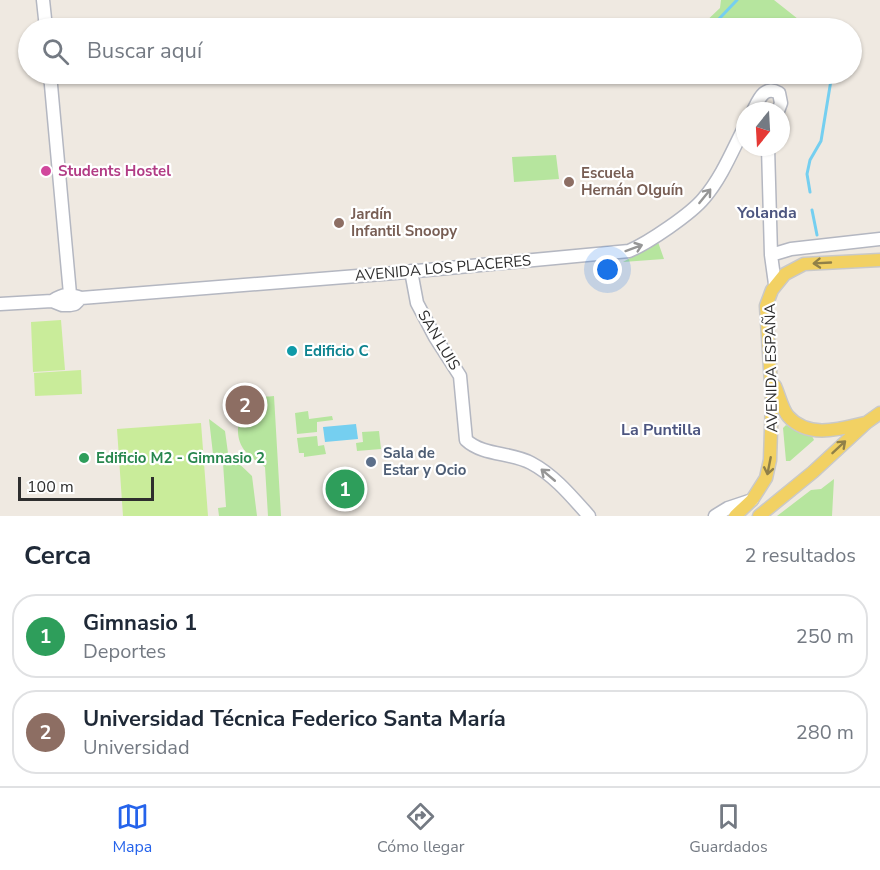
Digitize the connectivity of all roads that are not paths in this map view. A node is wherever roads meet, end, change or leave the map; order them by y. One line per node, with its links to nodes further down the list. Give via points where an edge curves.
1 (43, 0): 2 (main road)
2 (45, 18)
3 (51, 84): 13 (main road)
4 (758, 102): 5 (main road, via 765,91 771,90 779,93)
5 (780, 102)
6 (736, 143): 11 (main road, AVENIDA LOS PLACERES, one-way to 6, via 589,256 641,246 705,197)
7 (768, 156): 9 (main road)
8 (880, 239): 9 (main road, via 791,249)
9 (771, 255): 12 (main road)
10 (880, 260): 12 (main road, AVENIDA ESPAÑA, one-way to 12, via 804,264)
11 (411, 271): 13 (main road, AVENIDA LOS PLACERES); 19 (main road, SAN LUIS, one-way to 11, via 530,462 479,449 466,440 460,376 417,303)
12 (775, 284): 15 (main road, AVENIDA ESPAÑA, via 766,306)
13 (75, 296): 14 (main road, AVENIDA LOS PLACERES)
14 (0, 304)
15 (771, 376): 17 (main road, via 787,415 802,427 829,431); 18 (main road, AVENIDA ESPAÑA, one-way to 18, via 770,460 766,478)
16 (880, 413): 17 (main road)
17 (866, 423): 22 (main road, one-way to 17)
18 (752, 500): 20 (main road); 21 (main road, AVENIDA ESPAÑA)
19 (589, 516)
20 (715, 516)
21 (735, 516)
22 (759, 516)

